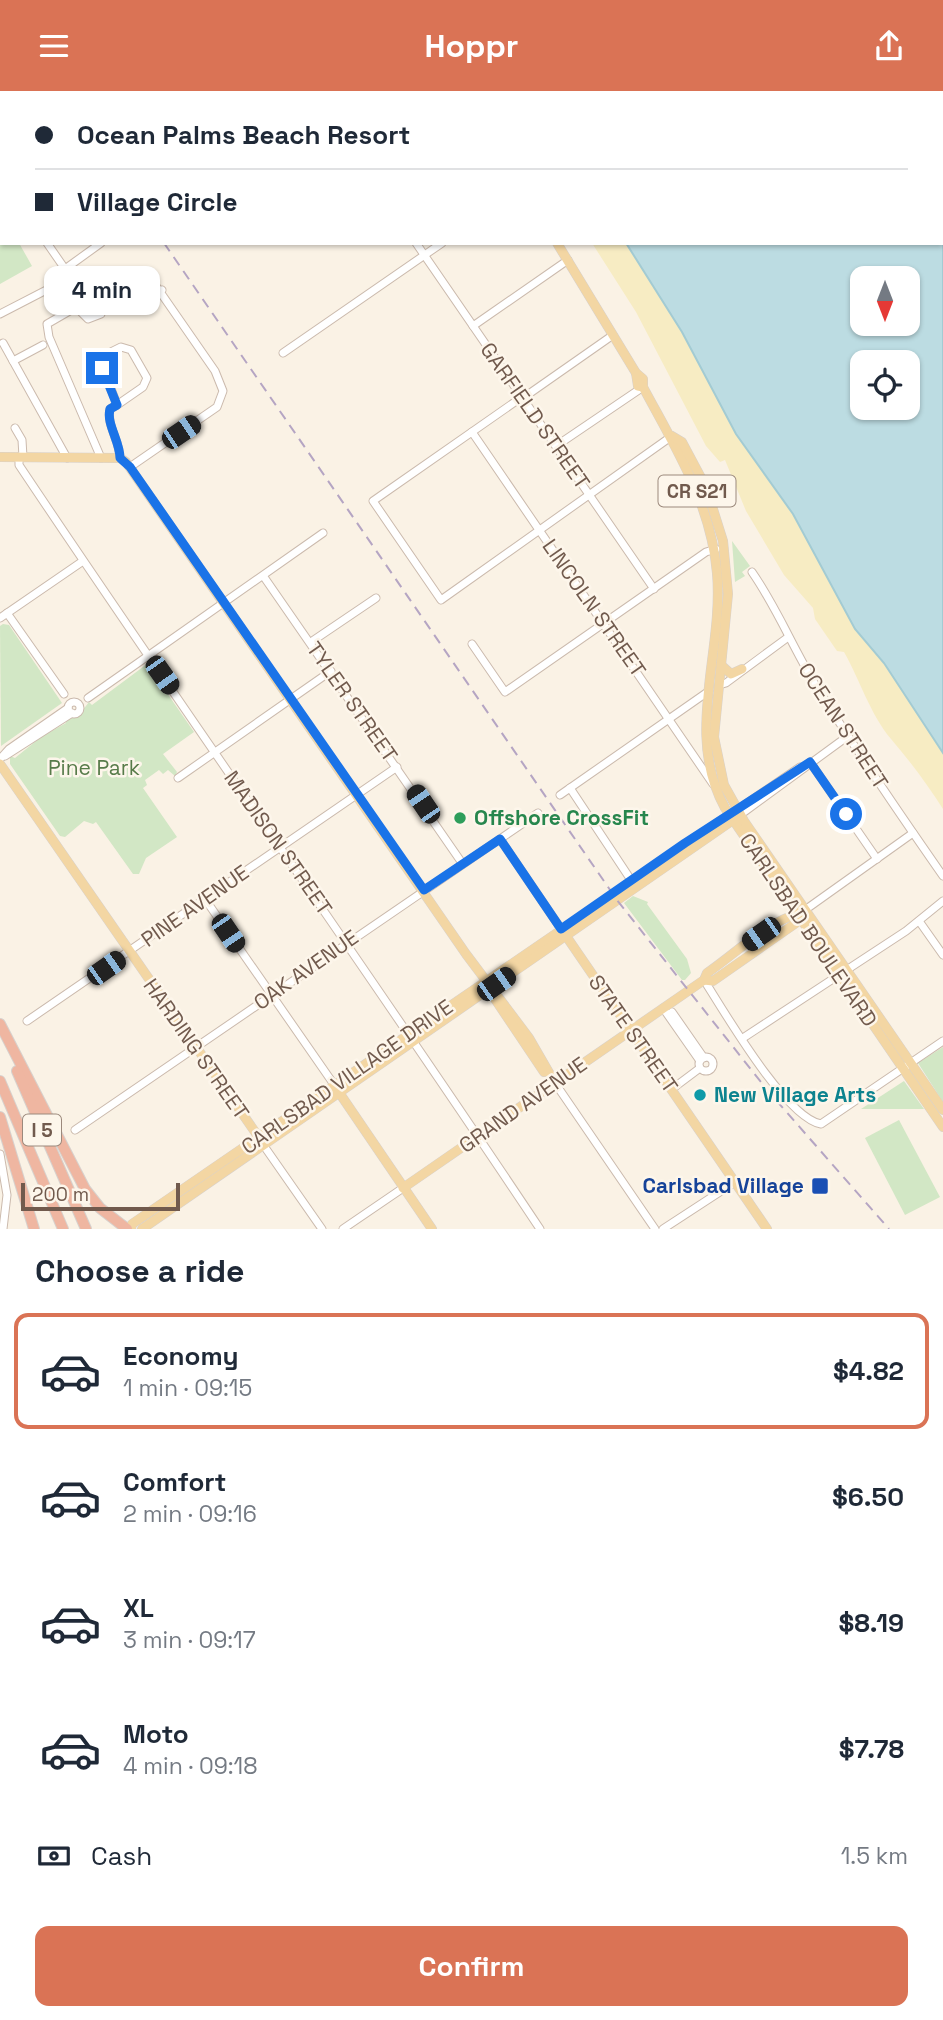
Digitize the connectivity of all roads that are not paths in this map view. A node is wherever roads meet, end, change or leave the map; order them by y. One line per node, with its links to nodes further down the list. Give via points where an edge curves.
1 (48, 245): 8 (street)
2 (98, 245): 8 (street)
3 (417, 245): 6 (street, GARFIELD STREET)
4 (439, 245): 6 (street)
5 (558, 245): 7 (main road, CARLSBAD BOULEVARD / CR S21)
6 (424, 255): 14 (street, GARFIELD STREET); 18 (street)
7 (568, 260): 14 (street); 15 (main road, CARLSBAD BOULEVARD / CR S21)
8 (65, 269): 13 (street, via 58,284)
9 (162, 290): 10 (street, via 151,275 143,273); 12 (street); 32 (street, via 223,391 217,407)
10 (99, 294): 11 (street); 11 (street, via 104,303 101,314 88,319)
11 (76, 307): 30 (street, via 50,322 46,330)
12 (135, 308)
13 (0, 314)
14 (473, 326): 21 (street, GARFIELD STREET)
15 (613, 335): 20 (main road, CARLSBAD BOULEVARD / CR S21, via 636,373 638,386); 21 (street)
16 (3, 343): 19 (street)
17 (43, 345): 19 (street)
18 (283, 353)
19 (13, 361): 29 (street)
20 (643, 387): 25 (main road, CARLSBAD BOULEVARD / CR S21); 26 (street)
21 (522, 398): 24 (street); 26 (street, GARFIELD STREET)
22 (117, 405): 22 (street, via 147,381 131,350 124,347 101,361); 31 (street, via 108,418 120,444)
23 (15, 428): 28 (street, MADISON STREET, via 22,440)
24 (472, 432): 34 (street, LINCOLN STREET); 34 (street, via 373,501 441,600)
25 (672, 436): 33 (street); 36 (main road, CARLSBAD BOULEVARD / CR S21, via 682,442 706,487)
26 (556, 446): 33 (street, GARFIELD STREET)
27 (0, 457): 28 (main road)
28 (21, 457): 29 (main road); 37 (street, MADISON STREET, via 19,465)
29 (67, 458): 30 (main road)
30 (101, 458): 31 (main road)
31 (120, 458): 32 (main road)
32 (130, 467): 42 (main road)
33 (589, 494): 34 (street); 40 (street, GARFIELD STREET)
34 (539, 529): 44 (street, LINCOLN STREET)
35 (323, 533): 39 (street)
36 (719, 548): 40 (street); 49 (main road, CARLSBAD BOULEVARD / CR S21); 50 (main road, CARLSBAD BOULEVARD / CR S21, via 728,594)
37 (83, 561): 43 (street); 48 (street, MADISON STREET)
38 (752, 572): 45 (street, OCEAN STREET, via 785,624)
39 (264, 577): 42 (street); 46 (street, TYLER STREET)
40 (654, 589): 44 (street)
41 (376, 598): 46 (street)
42 (225, 604): 48 (street); 55 (main road)
43 (3, 616): 56 (street)
44 (604, 623): 47 (street, via 505,692); 57 (street, LINCOLN STREET)
45 (787, 638): 51 (street); 59 (street, OCEAN STREET)
46 (311, 642): 52 (street, TYLER STREET)
47 (472, 644)
48 (149, 656): 56 (street); 60 (street, MADISON STREET)
49 (712, 659): 53 (main road, via 714,680); 54 (main road, CARLSBAD BOULEVARD / CR S21)
50 (721, 665): 51 (main road, via 731,674); 53 (main road, CARLSBAD BOULEVARD / CR S21)
51 (741, 669): 53 (street)
52 (331, 671): 55 (street); 63 (street, TYLER STREET)
53 (719, 685): 58 (main road, CARLSBAD BOULEVARD / CR S21)
54 (709, 691): 57 (street); 58 (main road); 65 (main road, CARLSBAD BOULEVARD / CR S21, via 706,743)
55 (290, 700): 60 (street); 67 (main road)
56 (74, 706): 61 (street, via 9,749)
57 (670, 718): 65 (street, LINCOLN STREET); 66 (street)
58 (714, 720): 70 (main road, CARLSBAD BOULEVARD / CR S21, via 714,746)
59 (848, 736): 62 (street, CARLSBAD VILLAGE DRIVE); 71 (street, OCEAN STREET)
60 (215, 752): 64 (street); 73 (street, MADISON STREET)
61 (1, 760): 85 (main road, HARDING STREET)
62 (810, 762): 70 (street, CARLSBAD VILLAGE DRIVE, via 790,781); 74 (street)
63 (397, 767): 67 (street, PINE AVENUE); 75 (street, TYLER STREET)
64 (178, 778)
65 (714, 786): 70 (main road, CARLSBAD BOULEVARD / CR S21)
66 (569, 788): 68 (street); 77 (street)
67 (357, 794): 73 (street, PINE AVENUE); 78 (main road)
68 (560, 795)
69 (538, 813): 72 (street, OAK AVENUE)
70 (735, 815): 77 (main road, CARLSBAD VILLAGE DRIVE); 81 (main road, CARLSBAD BOULEVARD / CR S21)
71 (913, 833): 74 (street, GRAND AVENUE); 76 (street, OCEAN STREET)
72 (500, 839): 75 (street, OAK AVENUE); 83 (street, STATE STREET)
73 (280, 847): 79 (street, PINE AVENUE); 84 (street, MADISON STREET)
74 (877, 859): 81 (street, GRAND AVENUE)
75 (462, 863): 78 (street, OAK AVENUE)
76 (943, 876)
77 (634, 884): 83 (main road, CARLSBAD VILLAGE DRIVE)
78 (424, 890): 84 (street, OAK AVENUE); 89 (main road)
79 (205, 899): 85 (street, PINE AVENUE); 90 (street)
80 (943, 901): 82 (street)
81 (801, 912): 87 (main road, CARLSBAD BOULEVARD / CR S21); 88 (main road, GRAND AVENUE, via 761,934 707,973)
82 (919, 921): 86 (street); 87 (street)
83 (563, 932): 89 (main road, CARLSBAD VILLAGE DRIVE); 95 (main road, STATE STREET)
84 (346, 943): 90 (street, OAK AVENUE); 96 (street, MADISON STREET)
85 (129, 951): 92 (street, PINE AVENUE); 99 (main road, HARDING STREET)
86 (943, 954)
87 (841, 971): 97 (street); 100 (main road, CARLSBAD BOULEVARD / CR S21)
88 (704, 980): 91 (main road, GRAND AVENUE); 97 (street)
89 (488, 985): 96 (main road, CARLSBAD VILLAGE DRIVE); 102 (main road, via 529,1038)
90 (270, 995): 99 (street, OAK AVENUE); 103 (street)
91 (665, 1007): 95 (main road, GRAND AVENUE); 104 (street, via 701,1063)
92 (27, 1021)
93 (0, 1024): 123 (highway, via 85,1189 100,1208)
94 (0, 1031): 122 (highway, I 5)
95 (630, 1031): 102 (main road, GRAND AVENUE); 104 (main road, STATE STREET)
96 (411, 1038): 103 (main road, CARLSBAD VILLAGE DRIVE); 109 (street, MADISON STREET)
97 (743, 1038): 100 (street, via 785,1099 805,1118 821,1124)
98 (943, 1041): 100 (street)
99 (195, 1047): 108 (street, OAK AVENUE); 110 (main road, HARDING STREET)
100 (907, 1066): 105 (main road, CARLSBAD BOULEVARD / CR S21); 107 (main road, CARLSBAD BOULEVARD / CR S21)
101 (0, 1081): 121 (highway, I 5)
102 (555, 1083): 109 (main road, GRAND AVENUE); 129 (street)
103 (337, 1089): 110 (main road, CARLSBAD VILLAGE DRIVE); 115 (main road)
104 (672, 1089): 113 (main road, STATE STREET)
105 (943, 1110)
106 (0, 1117): 120 (highway)
107 (943, 1127)
108 (75, 1129)
109 (479, 1136): 115 (main road, GRAND AVENUE); 128 (street, MADISON STREET)
110 (261, 1142): 114 (main road, CARLSBAD VILLAGE DRIVE); 117 (main road, CARLSBAD VILLAGE DRIVE); 125 (street, HARDING STREET)
111 (0, 1154): 112 (street)
112 (3, 1181): 119 (street, via 7,1211)
113 (735, 1182): 130 (street); 131 (main road, STATE STREET)
114 (192, 1184): 116 (main road, CARLSBAD VILLAGE DRIVE); 117 (main road)
115 (403, 1188): 126 (street, GRAND AVENUE); 127 (main road)
116 (178, 1193): 118 (main road); 123 (main road, CARLSBAD VILLAGE DRIVE)
117 (188, 1198): 118 (main road, CARLSBAD VILLAGE DRIVE)
118 (175, 1207): 124 (main road, CARLSBAD VILLAGE DRIVE)
119 (3, 1229)
120 (34, 1229)
121 (63, 1229)
122 (86, 1229)
123 (129, 1229)
124 (142, 1229)
125 (322, 1229)
126 (343, 1229)
127 (432, 1229)
128 (540, 1229)
129 (655, 1229)
130 (663, 1229)
131 (767, 1229)

